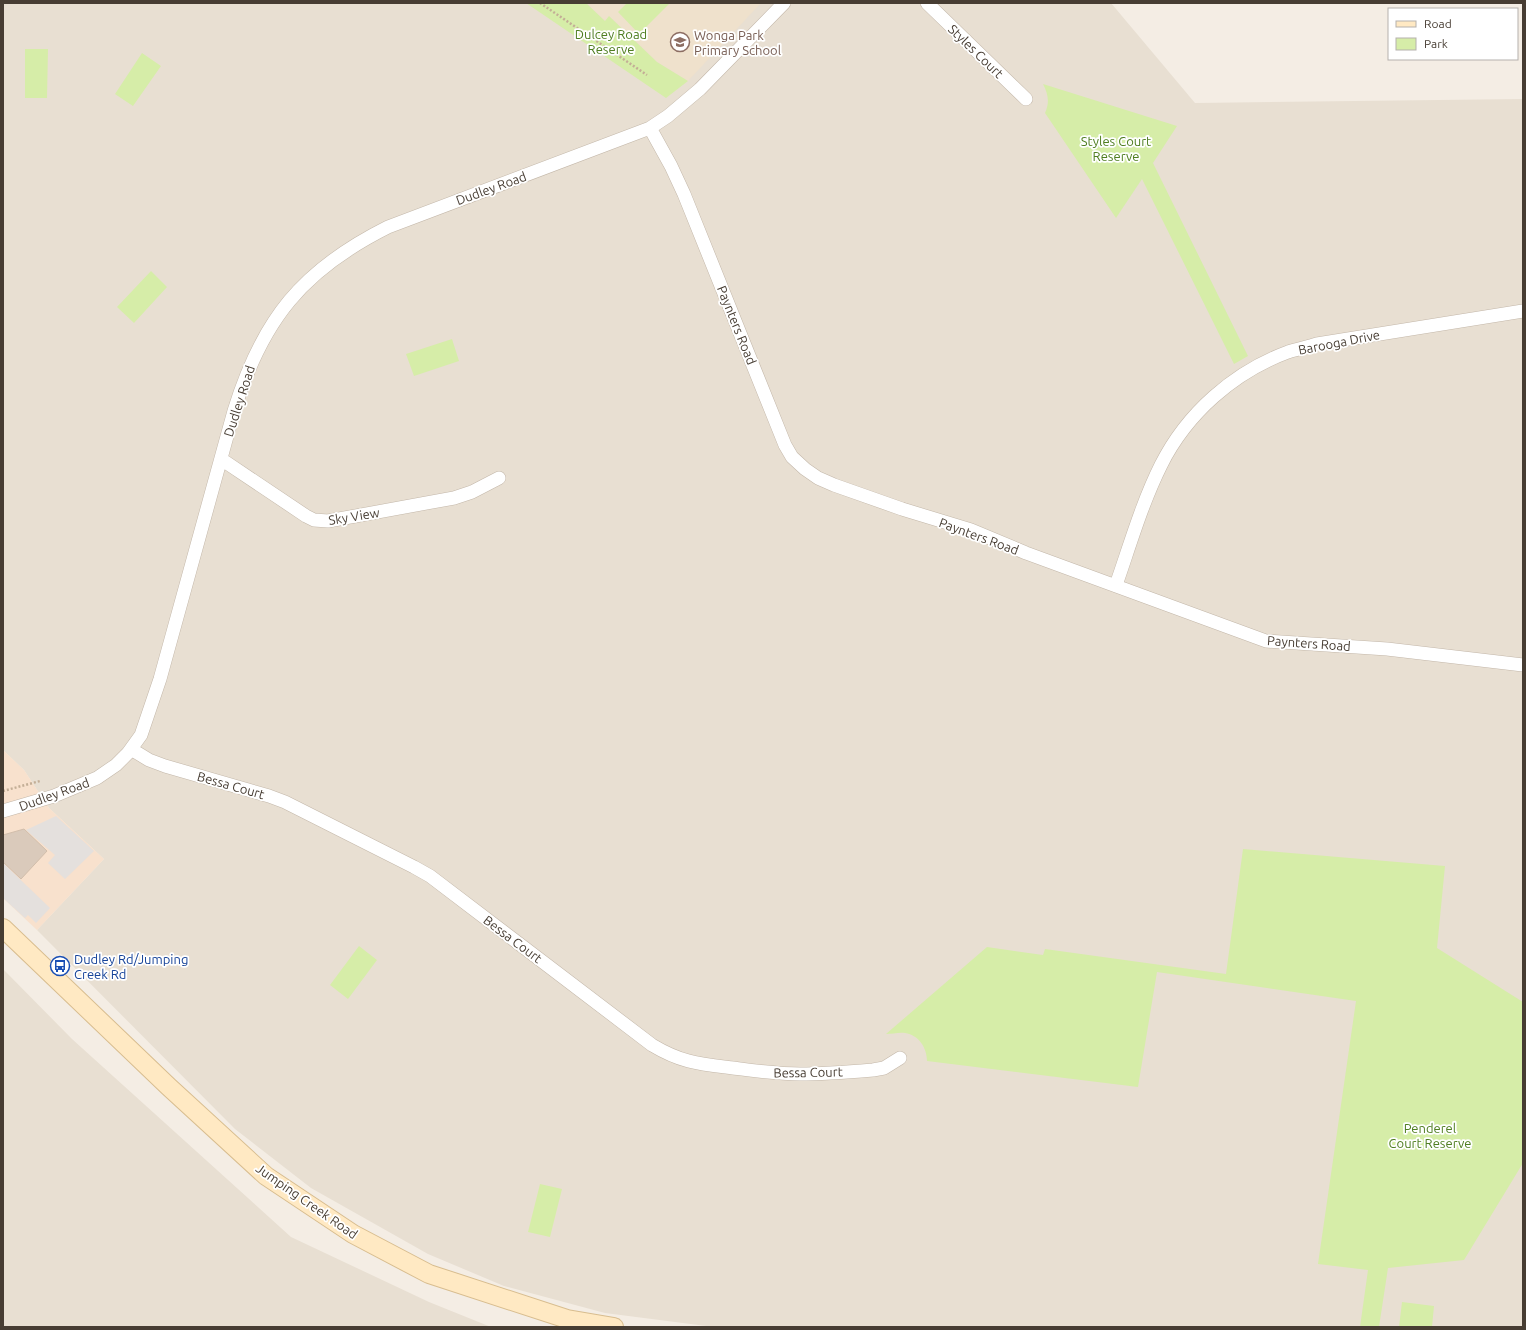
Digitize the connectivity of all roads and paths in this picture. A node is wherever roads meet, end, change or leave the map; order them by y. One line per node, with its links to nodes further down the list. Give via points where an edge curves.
1 (540, 3): 4 (path)
2 (784, 3): 6 (street, Dudley Road, via 700,89)
3 (926, 3): 5 (street, Styles Court)
4 (647, 75)
5 (1026, 99)
6 (650, 128): 8 (street, Dudley Road, via 388,227 365,238 322,267 290,299 263,339 243,381); 10 (street, Paynters Road, via 684,194 773,416 792,457 818,478 834,485 971,530)
7 (1523, 311): 10 (street, Barooga Drive, via 1317,344 1262,363 1237,378 1213,396 1171,447 1149,493)
8 (221, 459): 9 (street, Sky View, via 306,516 320,521 454,498); 12 (street, Dudley Road, via 160,679 147,720)
9 (499, 478)
10 (1116, 585): 11 (street, Paynters Road, via 1266,641 1387,649)
11 (1523, 665)
12 (131, 749): 15 (street, Dudley Road, via 116,765 97,778 54,796); 17 (street, Bessa Court, via 149,760 166,766 285,802 430,876 652,1045 678,1058 699,1064 802,1074 873,1070 884,1068)
13 (40, 781): 14 (path)
14 (3, 791)
15 (3, 811)
16 (3, 928): 18 (main road, Jumping Creek Road, via 266,1176 353,1234 428,1274 567,1319)
17 (900, 1058)
18 (614, 1327)

